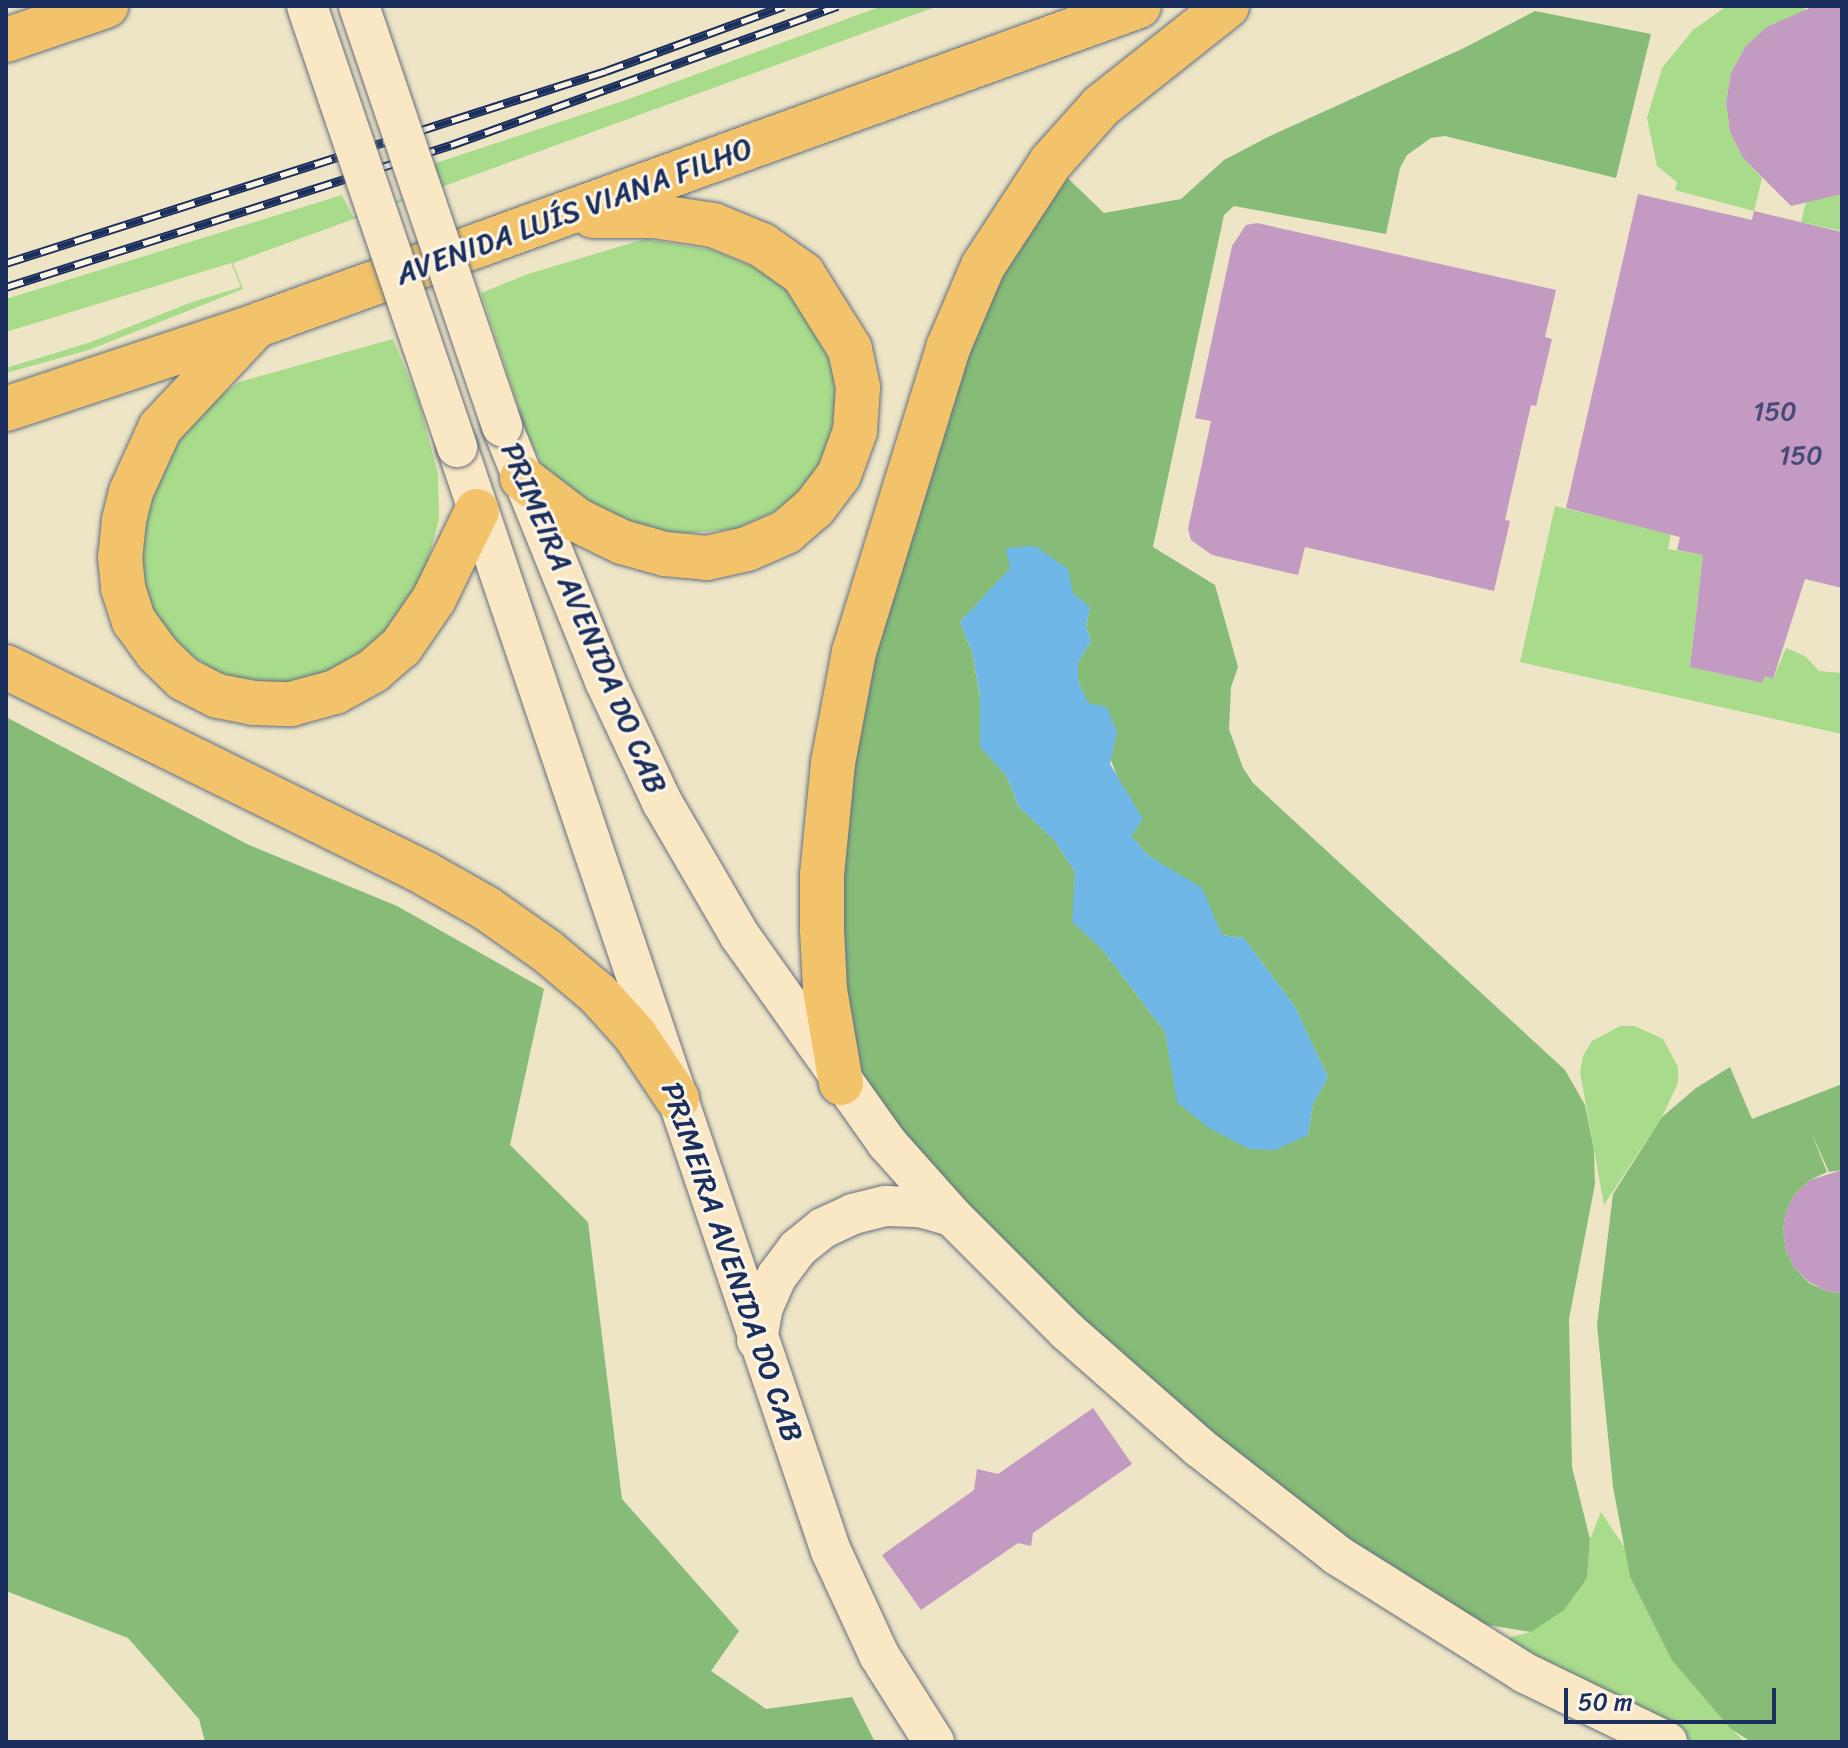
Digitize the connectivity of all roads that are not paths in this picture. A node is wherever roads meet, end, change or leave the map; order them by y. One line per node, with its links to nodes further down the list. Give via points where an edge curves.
1 (106, 6): 6 (highway)
2 (307, 6): 11 (main road, PRIMEIRA AVENIDA DO CAB, bridge)
3 (359, 6): 10 (main road, PRIMEIRA AVENIDA DO CAB, bridge)
4 (1139, 6): 7 (highway, AVENIDA LUÍS VIANA FILHO)
5 (1227, 6): 13 (highway, via 1101,106 1051,162 983,266 948,348 858,637 833,763 822,929 825,989)
6 (6, 40)
7 (558, 217): 8 (highway, AVENIDA LUÍS VIANA FILHO); 10 (highway, via 654,216 713,225 762,245 803,274 850,349 858,387 855,431 839,475 814,508 786,532 707,558 622,542 577,520)
8 (255, 326): 9 (highway, AVENIDA LUÍS VIANA FILHO); 11 (highway, via 160,428 124,521 123,588 134,621 184,679 218,696 291,704 335,692 373,671 401,647 434,599)
9 (6, 409)
10 (522, 478): 13 (main road, PRIMEIRA AVENIDA DO CAB, via 605,681 662,802 740,936)
11 (477, 511): 14 (main road, PRIMEIRA AVENIDA DO CAB)
12 (6, 667): 14 (highway, via 486,908 598,994 635,1035)
13 (841, 1083): 15 (main road, PRIMEIRA AVENIDA DO CAB)
14 (677, 1098): 16 (main road, PRIMEIRA AVENIDA DO CAB)
15 (952, 1216): 16 (main road, via 920,1207 886,1206 823,1228 797,1249 777,1276 763,1307); 18 (main road, PRIMEIRA AVENIDA DO CAB, via 1140,1397 1337,1555 1525,1673)
16 (757, 1340): 17 (main road, PRIMEIRA AVENIDA DO CAB, via 831,1551 879,1655)
17 (934, 1742)
18 (1667, 1742)

